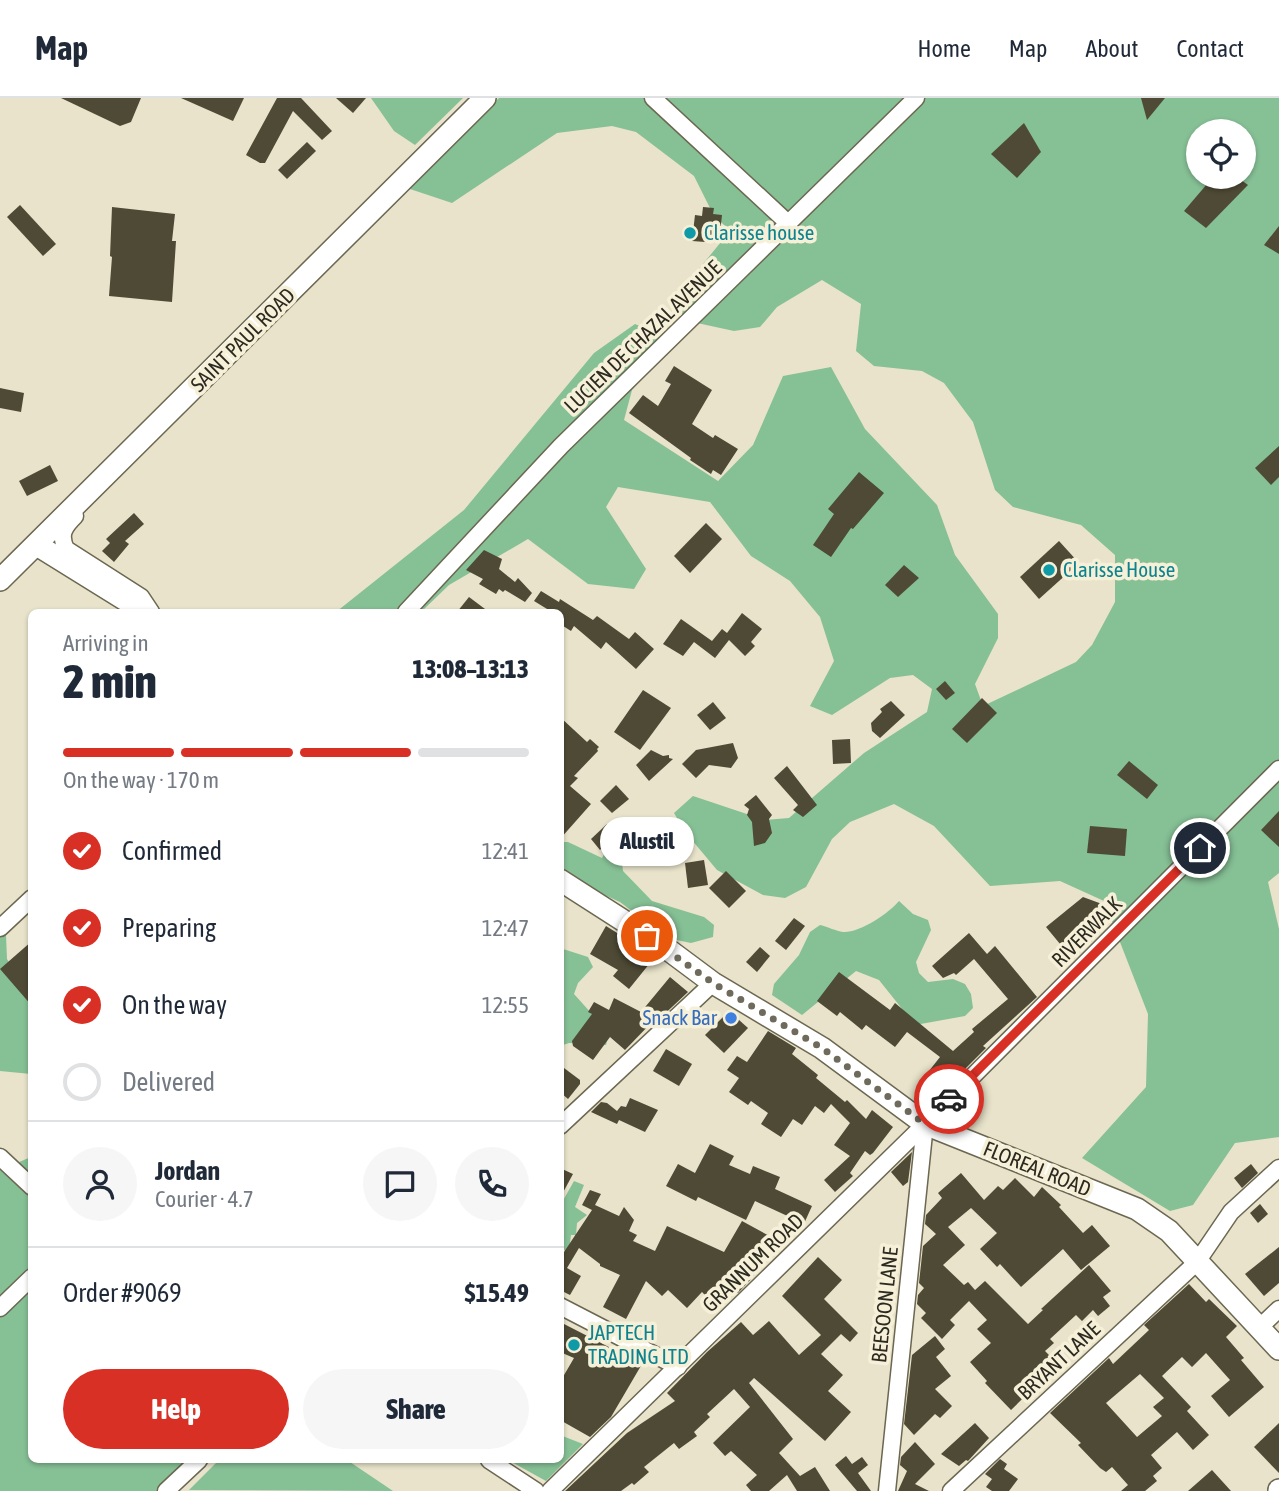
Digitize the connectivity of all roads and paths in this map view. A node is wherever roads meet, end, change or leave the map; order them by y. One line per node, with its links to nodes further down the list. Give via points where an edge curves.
1 (485, 98): 5 (main road, SAINT PAUL ROAD)
2 (653, 98): 4 (street)
3 (916, 98): 4 (street, LUCIEN DE CHAZAL AVENUE)
4 (789, 224): 10 (street, LUCIEN DE CHAZAL AVENUE, via 561,446)
5 (114, 470): 6 (main road, SAINT PAUL ROAD); 9 (street, via 106,485 65,525 62,541 71,554 141,597)
6 (37, 545): 7 (main road, SAINT PAUL ROAD); 8 (main road)
7 (0, 580)
8 (140, 609)
9 (149, 609)
10 (409, 609)
11 (1279, 769): 17 (street, RIVERWALK)
12 (564, 883): 15 (main road, FLOREAL ROAD)
13 (28, 902): 14 (street)
14 (0, 928)
15 (713, 983): 16 (street); 17 (main road, FLOREAL ROAD, via 822,1048)
16 (564, 1122)
17 (925, 1124): 21 (main road, FLOREAL ROAD, via 1138,1209 1169,1231); 28 (street, GRANNUM ROAD); 34 (street, BEESOON LANE)
18 (0, 1157): 20 (street)
19 (1279, 1168): 21 (street, BRYANT LANE, via 1231,1212)
20 (28, 1182)
21 (1197, 1262): 26 (main road, FLOREAL ROAD); 35 (street, BRYANT LANE)
22 (28, 1281): 23 (street)
23 (0, 1308)
24 (564, 1309): 28 (street)
25 (1279, 1309): 26 (street)
26 (1259, 1328): 27 (main road, FLOREAL ROAD)
27 (1279, 1349)
28 (678, 1367): 31 (street, GRANNUM ROAD)
29 (196, 1463): 32 (street)
30 (494, 1463): 33 (street)
31 (554, 1489)
32 (166, 1491)
33 (537, 1491)
34 (887, 1491)
35 (951, 1491)

